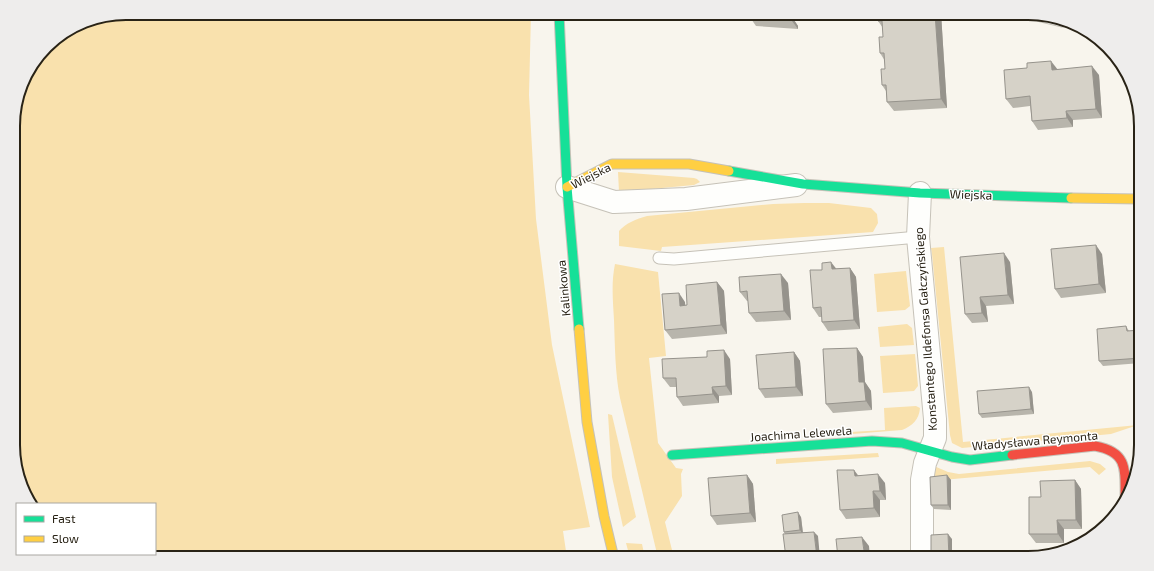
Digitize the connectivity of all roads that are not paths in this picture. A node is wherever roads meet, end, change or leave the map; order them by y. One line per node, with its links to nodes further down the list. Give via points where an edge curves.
1 (559, 20): 3 (street, Kalinkowa)
2 (803, 184): 3 (street, Wiejska, via 686,199 614,202); 3 (street, Wiejska, via 689,164 612,164); 4 (street, Wiejska)
3 (567, 187): 11 (street, Kalinkowa, via 587,422)
4 (920, 193): 5 (street, Wiejska); 6 (street, Konstantego Ildefonsa Gałczyńskiego)
5 (1134, 199)
6 (918, 238): 7 (lane); 8 (street, Konstantego Ildefonsa Gałczyńskiego, via 936,419 935,438)
7 (659, 258)
8 (930, 451): 9 (street, Joachima Lelewela, via 902,443 872,441); 10 (street, Władysława Reymonta, via 970,460 1104,447 1116,453 1121,459 1125,469); 12 (street, Konstantego Ildefonsa Gałczyńskiego, via 922,480)
9 (672, 455)
10 (1125, 487)
11 (612, 551)
12 (922, 551)

